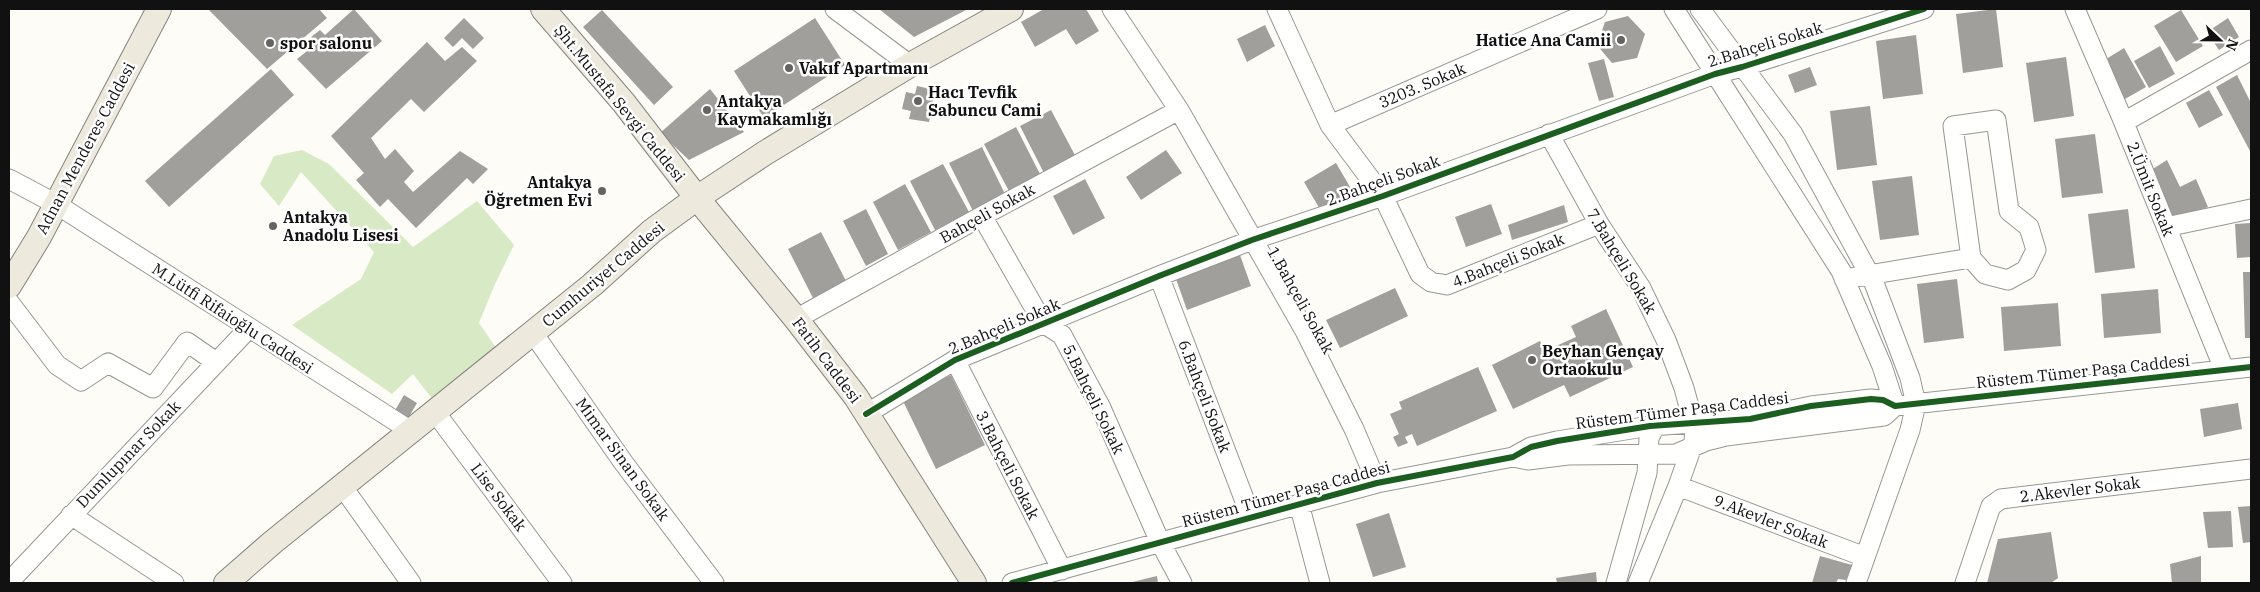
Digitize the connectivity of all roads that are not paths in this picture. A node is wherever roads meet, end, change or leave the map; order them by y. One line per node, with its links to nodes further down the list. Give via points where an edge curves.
1 (159, 9): 23 (main road, Adnan Menderes Caddesi)
2 (835, 9): 13 (street)
3 (1112, 9): 16 (street, 1.Bahçeli Sokak)
4 (1277, 9): 18 (street, 4.Bahçeli Sokak)
5 (1597, 9): 18 (street, 3203. Sokak)
6 (1674, 9): 15 (street)
7 (1700, 9): 14 (street)
8 (1924, 9): 14 (street, 2.Bahçeli Sokak)
9 (2075, 9): 17 (street, 2.Ümit Sokak)
10 (546, 10): 22 (main road, Şht.Mustafa Sevgi Caddesi)
11 (995, 12): 13 (main road, Cumhuriyet Caddesi)
12 (2251, 50): 17 (street)
13 (910, 64): 22 (main road, Cumhuriyet Caddesi)
14 (1742, 67): 15 (street, 2.Bahçeli Sokak); 30 (street, via 1793,134)
15 (1715, 74): 19 (street, 2.Bahçeli Sokak); 32 (street)
16 (1179, 110): 25 (street, Bahçeli Sokak); 28 (street, 1.Bahçeli Sokak)
17 (2124, 122): 27 (street, 2.Ümit Sokak)
18 (1330, 124): 21 (street, 4.Bahçeli Sokak)
19 (1549, 134): 21 (street, 2.Bahçeli Sokak); 26 (street, 7.Bahçeli Sokak)
20 (9, 179): 23 (street, M.Lütfi Rifaioğlu Caddesi)
21 (1383, 196): 26 (street, 4.Bahçeli Sokak, via 1420,274 1431,282 1446,285); 28 (street, 2.Bahçeli Sokak)
22 (697, 198): 35 (main road, Fatih Caddesi); 38 (main road, Cumhuriyet Caddesi)
23 (56, 204): 33 (main road, Adnan Menderes Caddesi); 37 (street, M.Lütfi Rifaioğlu Caddesi)
24 (2251, 209): 27 (street)
25 (982, 216): 35 (street, Bahçeli Sokak); 36 (street, 5.Bahçeli Sokak)
26 (1599, 224): 47 (street, 7.Bahçeli Sokak, via 1641,288 1658,322 1684,388)
27 (2166, 226): 42 (street, 2.Ümit Sokak)
28 (1252, 240): 31 (street, 2.Bahçeli Sokak); 54 (street, 1.Bahçeli Sokak, via 1305,331)
29 (1971, 258): 29 (street, via 1985,274 2008,280 2026,270 2036,250 2029,227 2009,211 1996,120 1953,126); 30 (street)
30 (1870, 275): 32 (street); 43 (street, via 1910,378)
31 (1159, 276): 36 (street, 2.Bahçeli Sokak); 59 (street, 6.Bahçeli Sokak)
32 (1844, 279): 44 (street, via 1882,366)
33 (9, 286)
34 (9, 302): 40 (street, via 57,365 81,381 108,363 152,388 187,342)
35 (796, 319): 46 (main road, Fatih Caddesi)
36 (1043, 323): 39 (street, 2.Bahçeli Sokak); 60 (street, 5.Bahçeli Sokak, via 1062,335 1101,408)
37 (249, 328): 40 (street, Dumlupınar Sokak); 49 (street, M.Lütfi Rifaioğlu Caddesi)
38 (533, 333): 45 (main road, Cumhuriyet Caddesi); 68 (street, Mimar Sinan Sokak, via 623,462)
39 (955, 360): 46 (street, 2.Bahçeli Sokak); 62 (street, 3.Bahçeli Sokak)
40 (216, 362): 58 (street, Dumlupınar Sokak)
41 (2251, 367): 42 (street, Rüstem Tümer Paşa Caddesi)
42 (2224, 369): 43 (street, Rüstem Tümer Paşa Caddesi)
43 (1916, 404): 44 (street, Rüstem Tümer Paşa Caddesi); 61 (street, via 1910,430)
44 (1895, 406): 47 (street, Rüstem Tümer Paşa Caddesi, via 1871,399 1811,406 1750,419); 50 (street, Rüstem Tümer Paşa Caddesi, via 1884,416 1726,436 1706,440)
45 (435, 412): 49 (main road, Cumhuriyet Caddesi); 67 (street, Lise Sokak)
46 (866, 414): 69 (main road, Fatih Caddesi)
47 (1693, 422): 48 (street, Rüstem Tümer Paşa Caddesi); 50 (street, 7.Bahçeli Sokak, via 1696,436)
48 (1655, 426): 51 (street, via 1649,438); 52 (street, Rüstem Tümer Paşa Caddesi, via 1557,441 1531,447)
49 (411, 431): 55 (main road, Cumhuriyet Caddesi)
50 (1692, 448): 51 (street, Rüstem Tümer Paşa Caddesi, via 1676,454); 56 (street, 7.Bahçeli Sokak)
51 (1648, 454): 52 (street, Rüstem Tümer Paşa Caddesi, via 1528,460); 73 (street, via 1647,473)
52 (1513, 457): 54 (street, Rüstem Tümer Paşa Caddesi)
53 (2251, 469): 76 (street, 2.Akevler Sokak, via 2001,498 1991,506)
54 (1377, 483): 57 (street, Rüstem Tümer Paşa Caddesi)
55 (342, 486): 65 (main road, Cumhuriyet Caddesi); 66 (street)
56 (1678, 486): 61 (street, 9.Akevler Sokak); 74 (street, 7.Bahçeli Sokak)
57 (1299, 504): 59 (street, Rüstem Tümer Paşa Caddesi); 72 (street)
58 (70, 515): 63 (street, Dumlupınar Sokak); 64 (street)
59 (1251, 517): 60 (street, Rüstem Tümer Paşa Caddesi)
60 (1160, 542): 62 (street, Rüstem Tümer Paşa Caddesi); 71 (street, 5.Bahçeli Sokak)
61 (1865, 557): 75 (street)
62 (1062, 570): 70 (street, Rüstem Tümer Paşa Caddesi)
63 (9, 582)
64 (174, 583)
65 (226, 583)
66 (411, 583)
67 (562, 583)
68 (714, 583)
69 (974, 583)
70 (1012, 583)
71 (1182, 583)
72 (1320, 583)
73 (1616, 583)
74 (1638, 583)
75 (1856, 583)
76 (1966, 583)

